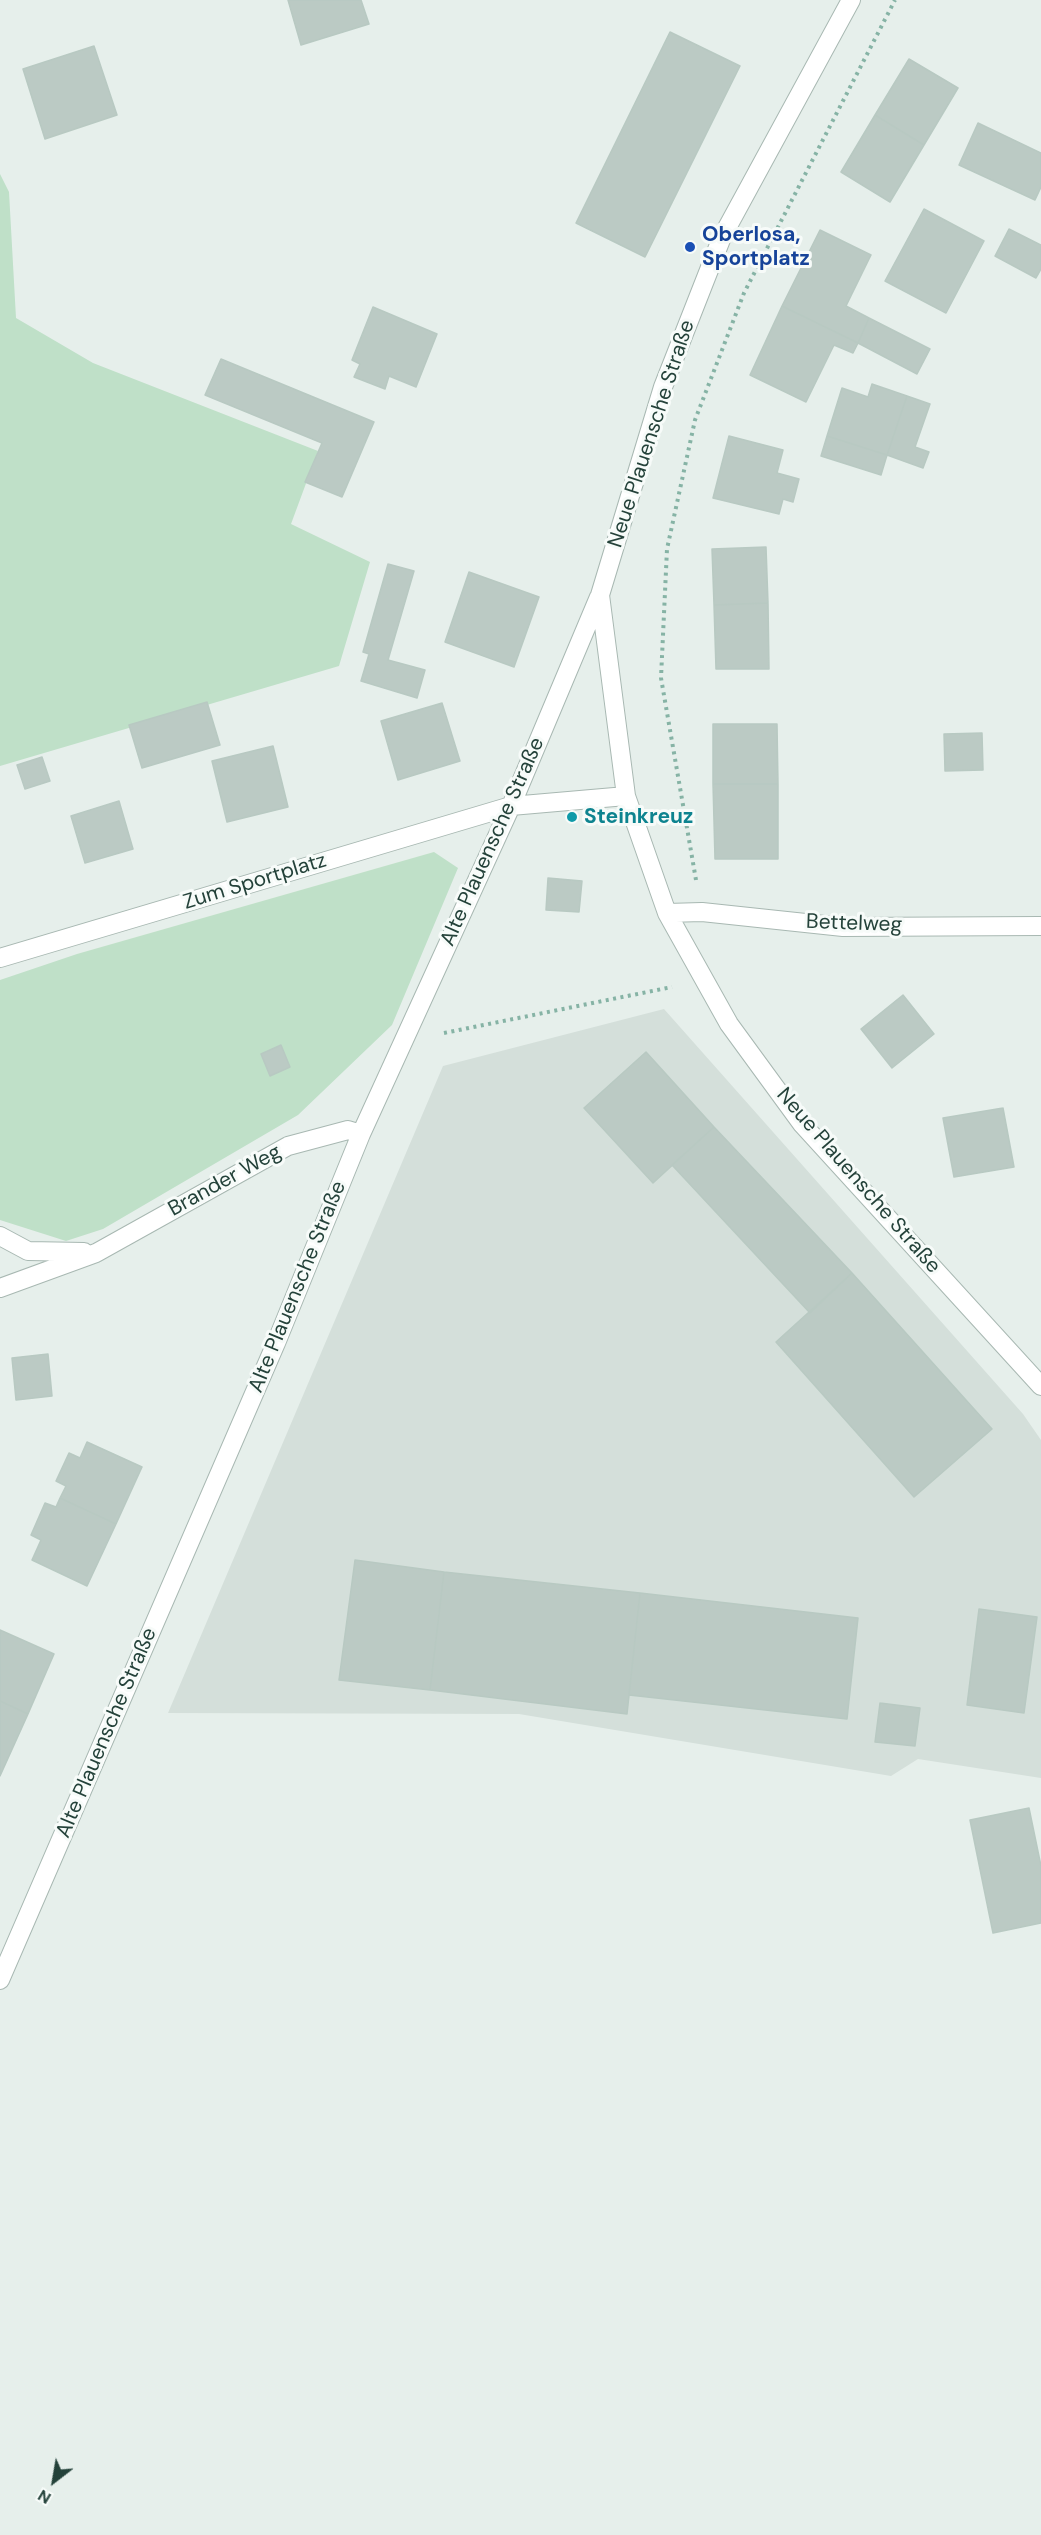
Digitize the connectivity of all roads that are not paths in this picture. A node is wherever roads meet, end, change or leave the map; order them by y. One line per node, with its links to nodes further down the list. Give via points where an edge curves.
1 (851, 0): 2 (street, Neue Plauensche Straße, via 722,237 663,387)
2 (600, 595): 3 (street, Neue Plauensche Straße); 4 (street, Alte Plauensche Straße)
3 (626, 796): 4 (street); 5 (street, Neue Plauensche Straße)
4 (511, 806): 7 (street, Zum Sportplatz); 8 (street, Alte Plauensche Straße)
5 (667, 913): 6 (street, Bettelweg, via 702,912 843,927); 12 (street, Neue Plauensche Straße, via 729,1024 802,1124)
6 (1041, 926)
7 (0, 958)
8 (361, 1134): 10 (street, Brander Weg, via 348,1130 288,1146); 13 (street, Alte Plauensche Straße, via 276,1343)
9 (0, 1236): 10 (street, via 28,1251)
10 (96, 1253): 11 (street, Brander Weg)
11 (0, 1288)
12 (1041, 1386)
13 (0, 1980)

